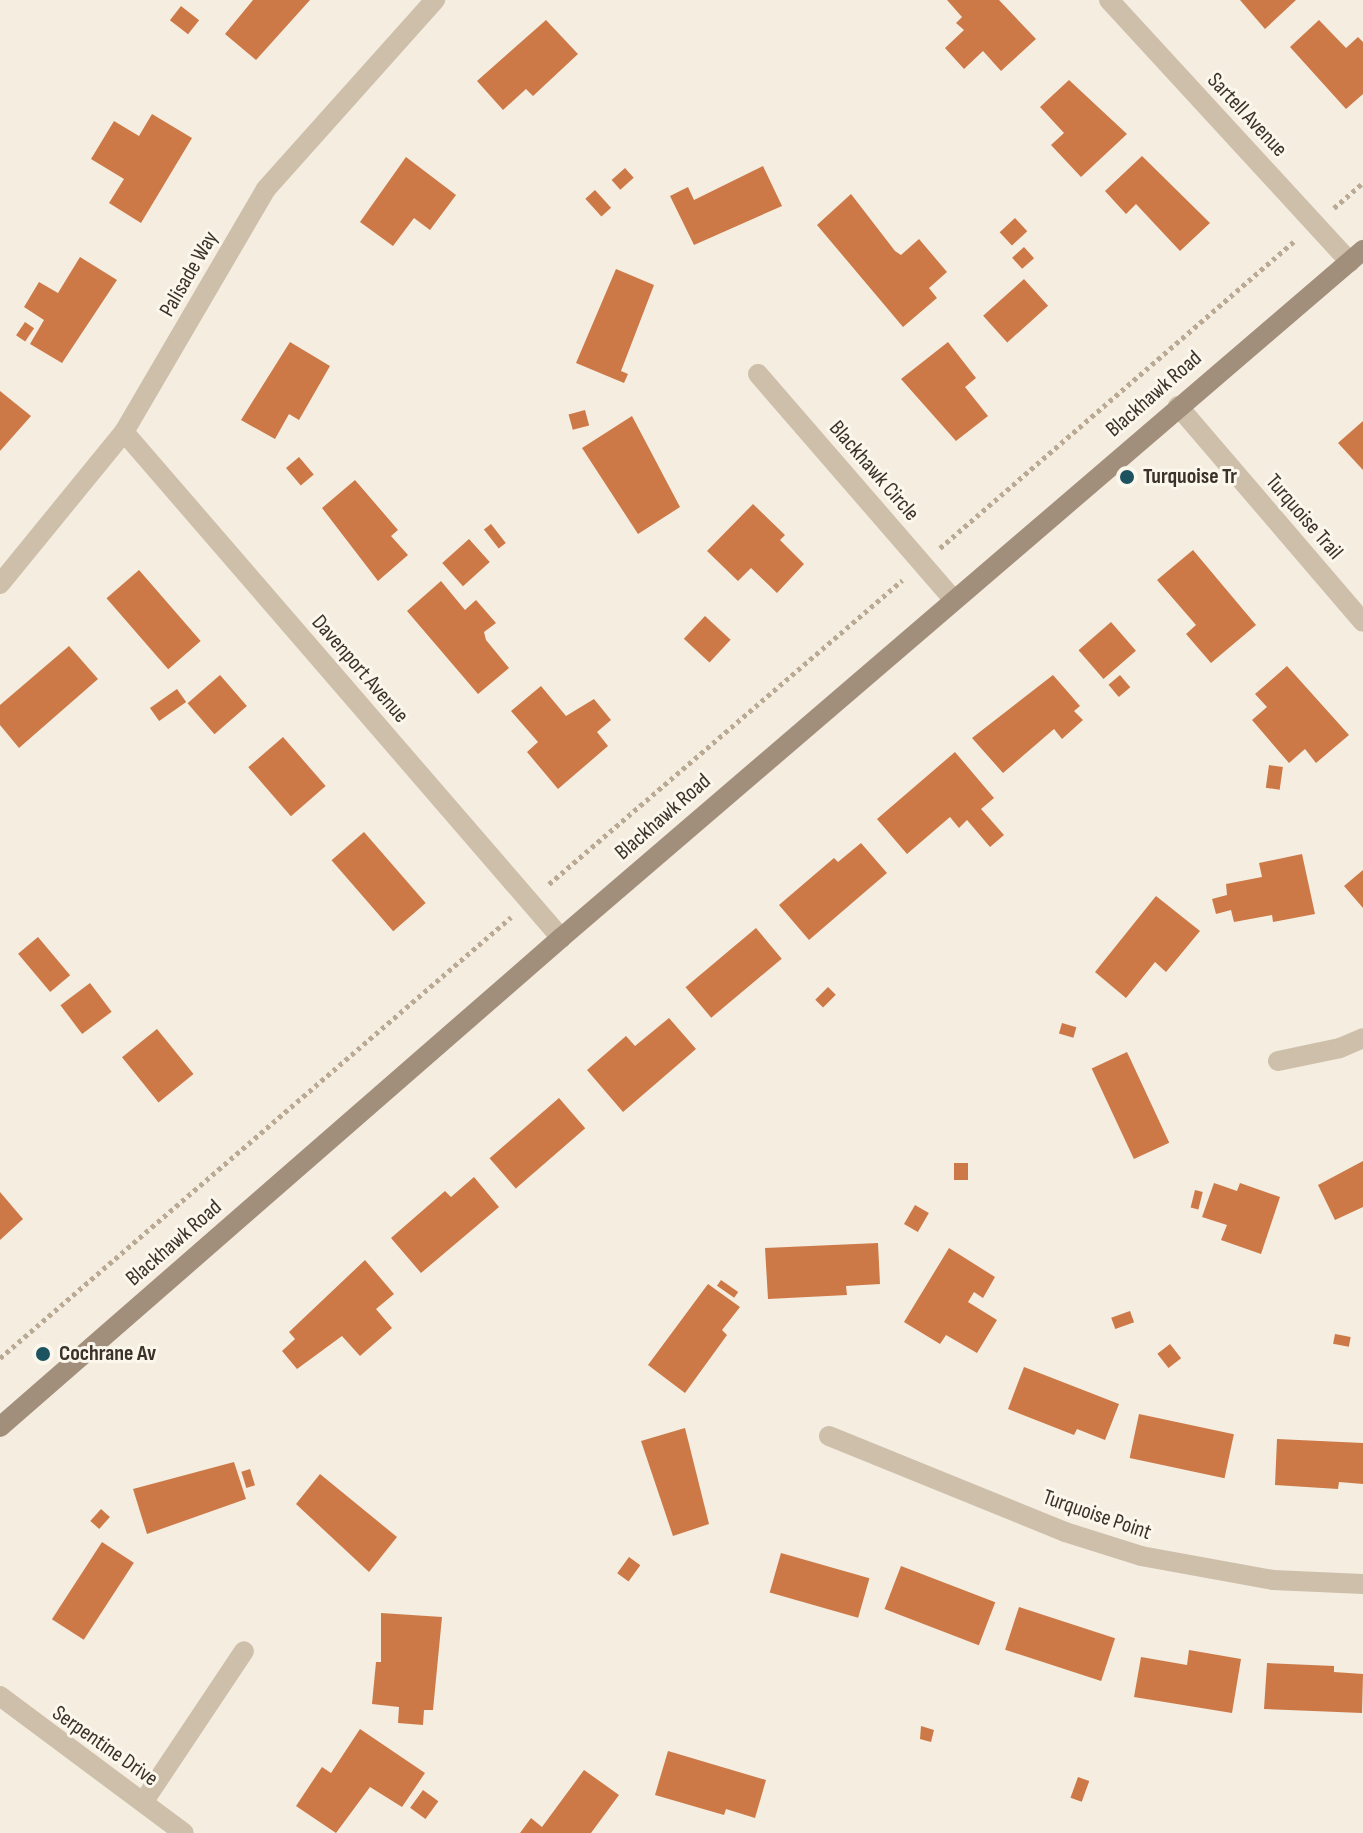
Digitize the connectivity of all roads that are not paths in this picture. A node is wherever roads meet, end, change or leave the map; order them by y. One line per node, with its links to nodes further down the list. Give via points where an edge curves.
1 (435, 0): 6 (street, Palisade Way, via 266,189)
2 (1109, 0): 3 (street, Sartell Avenue, via 1315,224)
3 (1356, 256): 5 (street, Blackhawk Road)
4 (758, 374): 8 (street, Blackhawk Circle)
5 (1178, 406): 8 (street, Blackhawk Road); 9 (street, Turquoise Trail)
6 (124, 432): 7 (street, Palisade Way); 10 (street, Davenport Avenue)
7 (0, 584)
8 (953, 599): 10 (street, Blackhawk Road)
9 (1363, 622)
10 (561, 938): 13 (street, Blackhawk Road)
11 (1363, 1038): 12 (street)
12 (1278, 1061)
13 (0, 1427)
14 (829, 1436): 15 (street, Turquoise Point, via 1065,1532 1141,1556 1273,1580)
15 (1363, 1584)
16 (244, 1651): 18 (street)
17 (0, 1696): 18 (street, Serpentine Drive, via 41,1732)
18 (144, 1801): 19 (street, Serpentine Drive)
19 (184, 1833)

